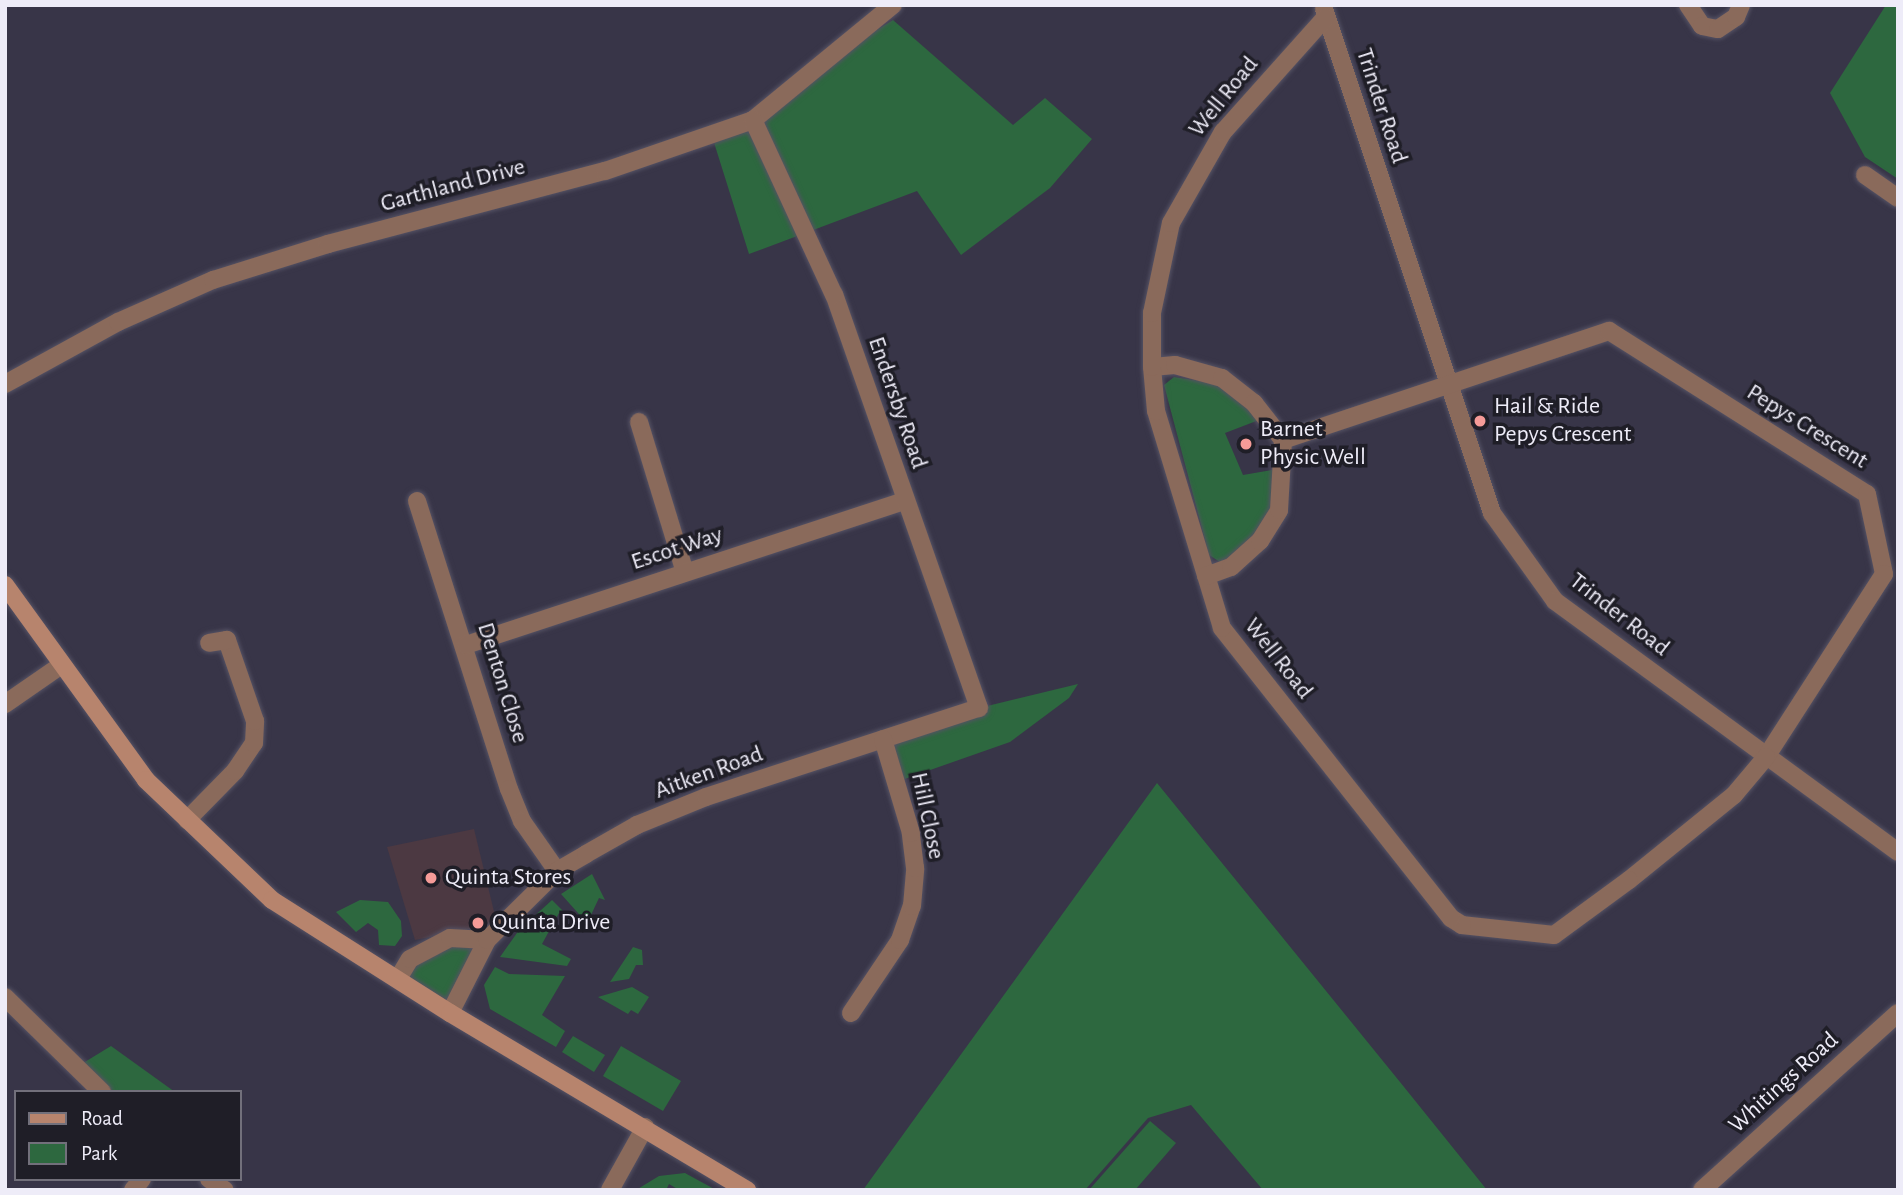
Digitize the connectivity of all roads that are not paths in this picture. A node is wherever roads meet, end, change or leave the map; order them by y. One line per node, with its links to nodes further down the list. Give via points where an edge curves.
1 (894, 5): 5 (street, Garthland Drive)
2 (1688, 5): 3 (street, via 1702,26 1718,29 1736,17)
3 (1741, 5)
4 (1325, 11): 8 (street, Well Road, via 1223,132 1171,223 1152,313); 10 (street, Trinder Road)
5 (753, 120): 9 (street, Garthland Drive, via 606,171 328,244 213,280 106,328); 14 (street, Endersby Road, via 834,295)
6 (1865, 175): 7 (street)
7 (1898, 198)
8 (1152, 367): 12 (street, via 1175,366 1223,378 1254,403); 16 (street, Well Road, via 1156,411)
9 (5, 384)
10 (1449, 384): 12 (street); 24 (street, Trinder Road, via 1492,513 1555,601); 24 (street, Pepys Crescent, via 1609,331 1867,494 1884,574)
11 (639, 422): 15 (street)
12 (1283, 440): 16 (street, via 1279,510 1260,541 1231,567)
13 (417, 501): 19 (street, Denton Close)
14 (904, 501): 15 (street, Escot Way); 22 (street, Endersby Road)
15 (685, 572): 19 (street, Escot Way)
16 (1206, 576): 24 (street, Well Road, via 1222,628 1462,925 1554,935 1565,930 1720,807)
17 (5, 585): 20 (street)
18 (209, 643): 25 (street, via 227,640 255,721 254,743 235,771)
19 (466, 645): 27 (street, Denton Close, via 522,821)
20 (60, 667): 21 (street); 25 (street, via 146,779)
21 (5, 704)
22 (979, 708): 23 (street, Aitken Road)
23 (883, 739): 27 (street, Aitken Road, via 638,825); 32 (street, Hill Close, via 911,833 915,868 912,906 900,940)
24 (1766, 757): 26 (street, Trinder Road)
25 (187, 820): 29 (street, via 272,900 372,966)
26 (1898, 852)
27 (557, 871): 28 (street, Aitken Road)
28 (487, 940): 29 (street, via 450,938 410,959); 31 (street, Aitken Road)
29 (399, 977): 31 (street)
30 (5, 997): 34 (street)
31 (450, 1013): 35 (street)
32 (851, 1013)
33 (1898, 1013): 38 (street, Whitings Road)
34 (100, 1090)
35 (645, 1127): 36 (street); 37 (street)
36 (610, 1190)
37 (747, 1190)
38 (1702, 1190)

